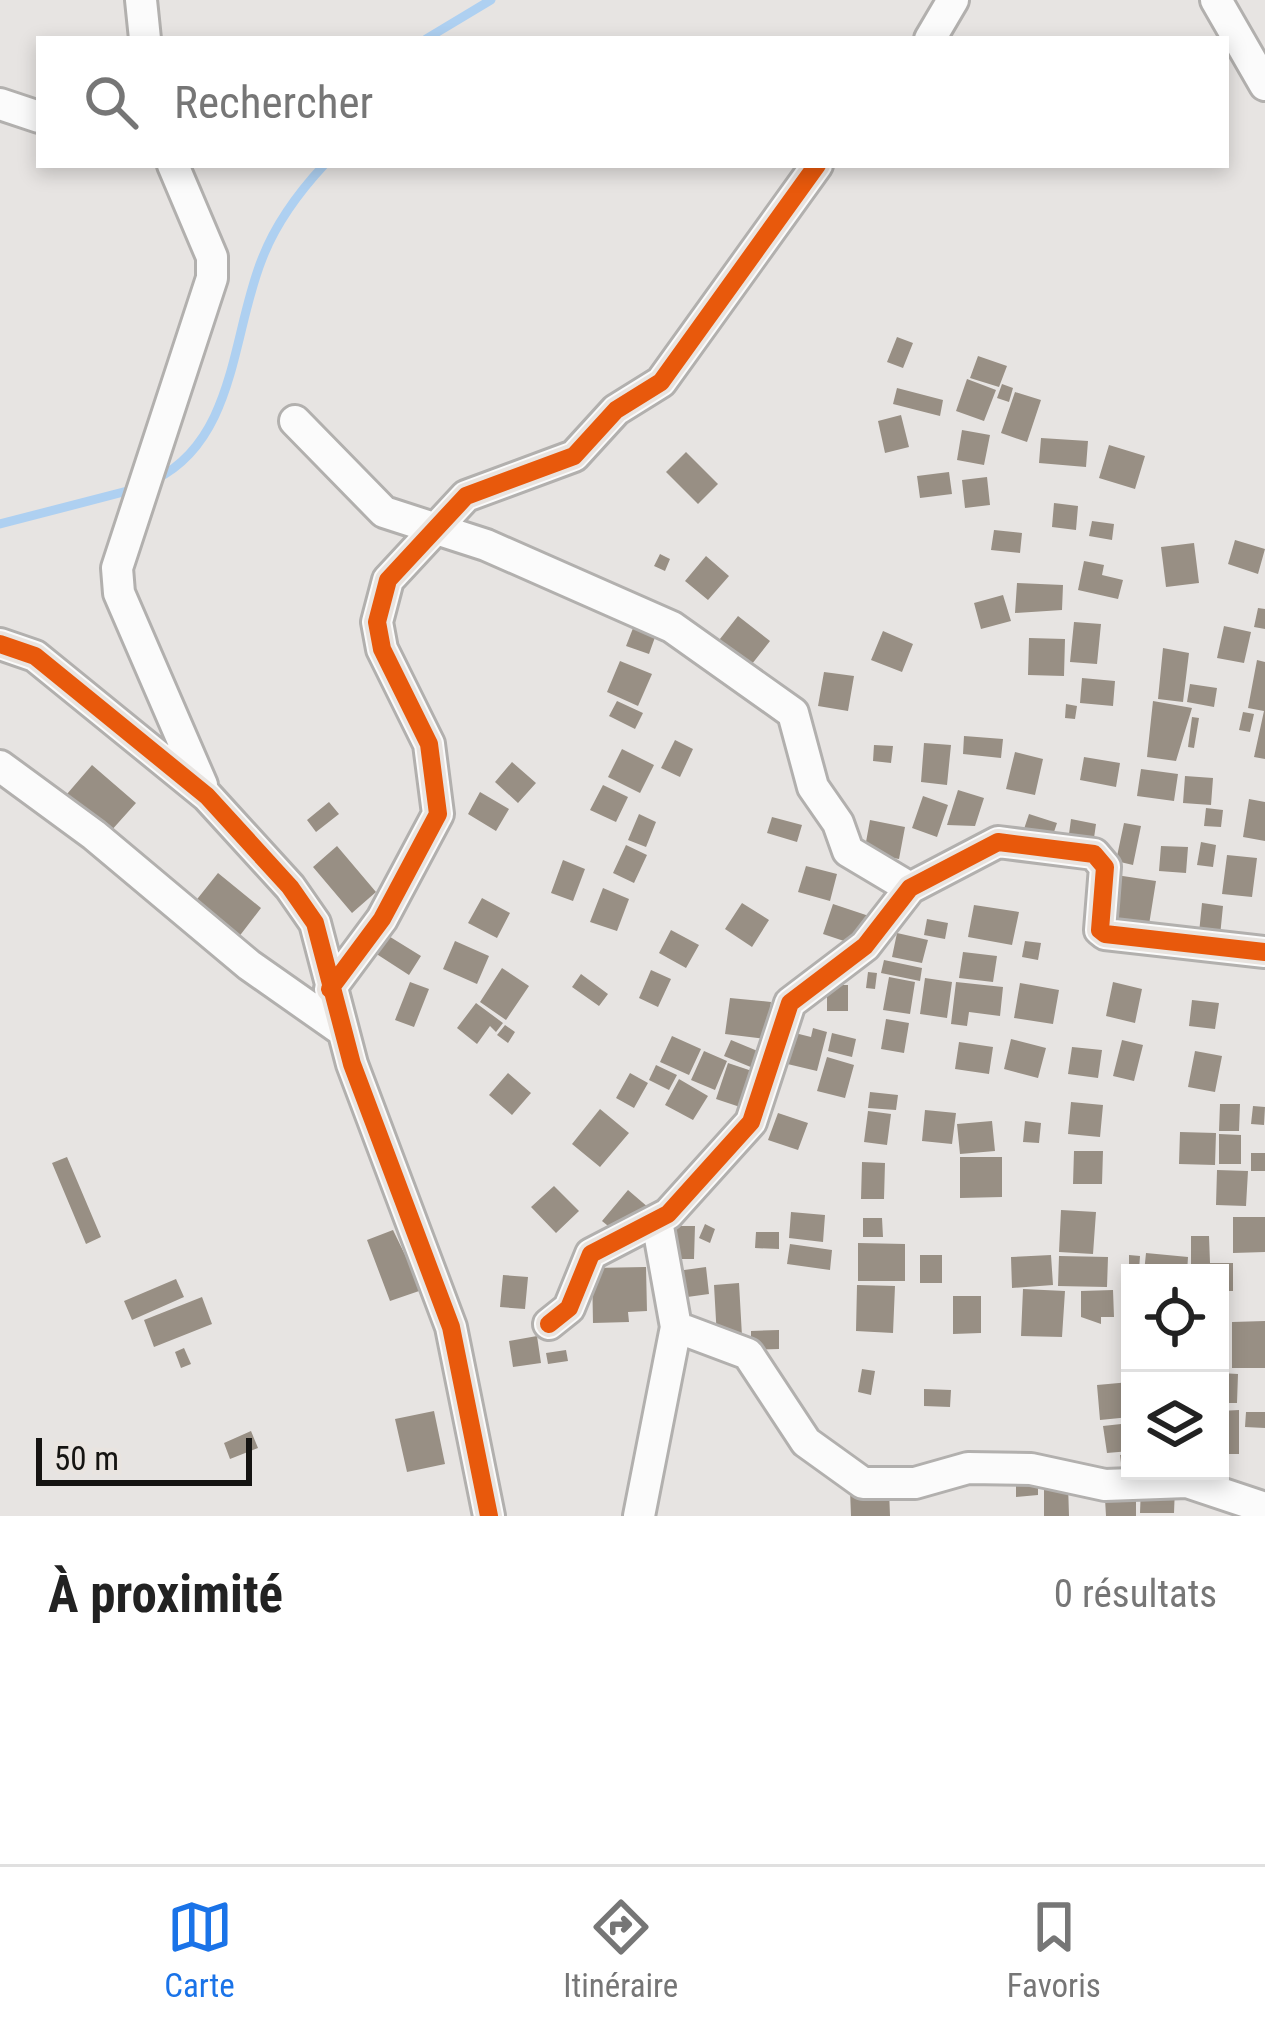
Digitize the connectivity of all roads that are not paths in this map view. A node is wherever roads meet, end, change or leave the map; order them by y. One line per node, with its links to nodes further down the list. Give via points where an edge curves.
1 (141, 0): 4 (street)
2 (953, 0): 5 (street)
3 (1216, 0): 6 (street)
4 (145, 36)
5 (932, 36)
6 (1265, 85)
7 (0, 104): 8 (street)
8 (36, 116)
9 (170, 168): 15 (street, via 212,256 212,278 117,568 119,593)
10 (815, 168): 12 (street, via 661,382 616,410 574,456 466,496)
11 (295, 421): 12 (street, via 383,512)
12 (429, 530): 16 (street, via 486,545 703,644 794,713 813,787 848,851); 18 (street, via 388,580 377,622 395,681 430,744 438,814 382,919)
13 (0, 644): 15 (street, via 35,656)
14 (0, 766): 19 (street)
15 (206, 796): 18 (street, via 315,923)
16 (910, 888): 17 (street, via 998,842 1094,854 1105,867 1105,934); 20 (street, via 865,946 790,1003 751,1123)
17 (1265, 952)
18 (330, 989): 19 (street)
19 (343, 1030): 24 (street, via 451,1327)
20 (657, 1221): 21 (street, via 592,1254 569,1308); 22 (street)
21 (549, 1324)
22 (676, 1328): 23 (street, via 748,1354 806,1442 863,1483 915,1483 968,1468 1030,1469 1105,1485 1187,1482); 25 (street)
23 (1265, 1508)
24 (489, 1516)
25 (639, 1516)

